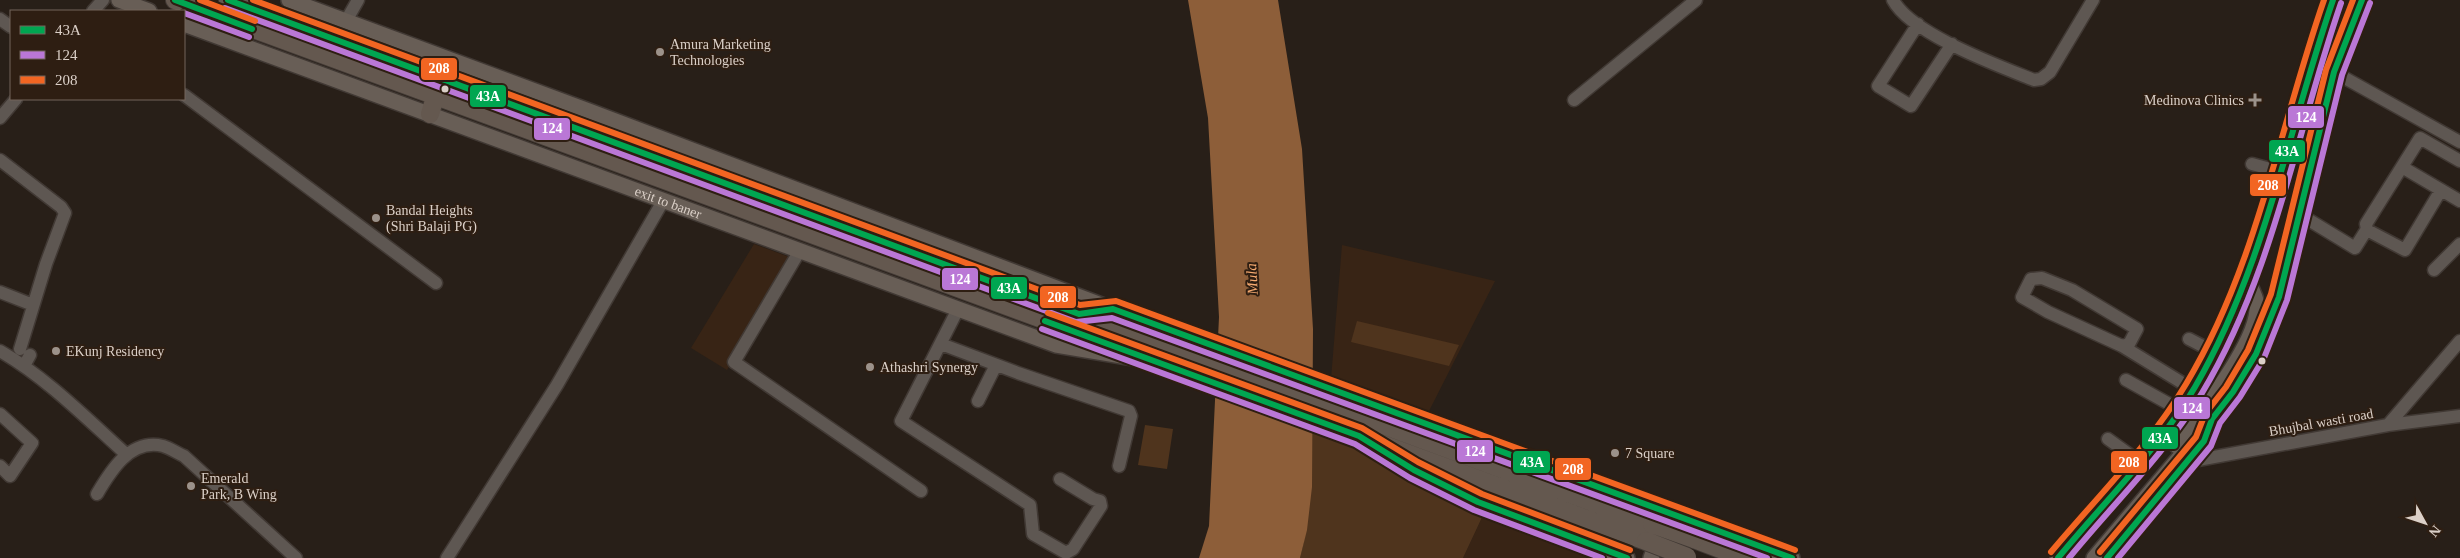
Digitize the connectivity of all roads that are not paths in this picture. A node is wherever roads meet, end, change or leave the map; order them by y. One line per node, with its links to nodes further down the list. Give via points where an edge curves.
1 (103, 0): 12 (street)
2 (119, 0): 13 (main road)
3 (175, 0): 20 (highway)
4 (228, 0): 45 (highway)
5 (289, 0): 14 (main road)
6 (358, 0): 14 (street)
7 (1696, 0): 22 (street)
8 (1893, 0): 16 (street)
9 (2094, 0): 17 (street, via 2050,72 2041,79 2026,77)
10 (2333, 0): 30 (main road, via 2309,69)
11 (2362, 0): 18 (main road)
12 (94, 10)
13 (146, 10)
14 (346, 21): 44 (main road)
15 (185, 24): 23 (main road, exit to baner)
16 (1918, 24): 17 (street); 17 (street, via 1878,86 1911,106)
17 (1952, 44)
18 (2334, 72): 25 (street); 34 (main road)
19 (185, 96): 40 (street)
20 (435, 97): 23 (highway); 53 (highway)
21 (15, 100): 24 (street)
22 (1574, 100)
23 (430, 114): 32 (main road, exit to baner)
24 (0, 118)
25 (2460, 142)
26 (0, 160): 42 (street, via 65,213)
27 (2460, 161): 29 (street, via 2420,138)
28 (2252, 164): 30 (street)
29 (2402, 166): 31 (street); 35 (street, via 2366,224)
30 (2281, 172): 39 (main road)
31 (2441, 190): 33 (street); 35 (street, via 2405,250)
32 (663, 201): 37 (main road, exit to baner); 79 (street, via 557,385)
33 (2460, 201)
34 (2299, 214): 35 (street, via 2355,248); 67 (main road, via 2279,297 2258,349 2233,392)
35 (2367, 229)
36 (2460, 244): 38 (street)
37 (799, 252): 43 (main road, exit to baner); 73 (street, via 734,362)
38 (2434, 270)
39 (2247, 280): 52 (main road); 58 (main road, via 2257,305 2256,318 2244,346)
40 (436, 284)
41 (0, 292): 42 (street)
42 (33, 305): 55 (street)
43 (958, 309): 48 (street); 53 (main road, exit to baner, via 1056,345)
44 (1113, 309): 45 (highway); 49 (main road)
45 (1079, 314): 49 (highway)
46 (2189, 339): 52 (street)
47 (2460, 341): 64 (street)
48 (941, 344): 54 (street); 72 (street, via 902,418 904,425 1030,505 1033,534 1066,554 1073,549 1100,501)
49 (1188, 346): 60 (highway)
50 (2122, 346): 50 (street, via 2129,344 2137,329 2054,281 2031,279 2022,297); 57 (street)
51 (0, 351): 55 (street)
52 (2214, 352): 57 (main road)
53 (1158, 362): 65 (highway)
54 (996, 365): 59 (street); 71 (street, via 1129,411 1131,416)
55 (24, 366): 68 (street)
56 (2126, 380): 61 (street)
57 (2194, 389): 58 (street); 61 (main road)
58 (2210, 400): 67 (main road)
59 (978, 401)
60 (1362, 410): 75 (main road, via 1444,429); 83 (highway, bridge)
61 (2180, 410): 69 (main road)
62 (0, 414): 70 (street, via 32,442 10,476)
63 (2460, 416): 64 (street, Bhujbal wasti road)
64 (2388, 425): 67 (street, Bhujbal wasti road)
65 (1356, 435): 77 (highway, bridge); 80 (main road, via 1414,470 1478,502)
66 (2108, 439): 69 (street)
67 (2183, 453): 86 (main road); 87 (main road); 88 (main road)
68 (127, 455): 74 (street, via 113,467); 78 (street, via 140,448 162,446 184,456)
69 (2140, 462): 85 (main road)
70 (0, 466)
71 (1119, 466)
72 (1060, 478)
73 (921, 490)
74 (97, 494)
75 (1668, 513): 76 (main road); 81 (main road)
76 (1684, 519): 82 (main road); 84 (main road)
77 (1690, 557)
78 (296, 558)
79 (447, 558)
80 (1627, 558)
81 (1651, 558)
82 (1669, 558)
83 (1744, 558)
84 (1792, 558)
85 (2058, 558)
86 (2084, 558)
87 (2094, 558)
88 (2107, 558)

